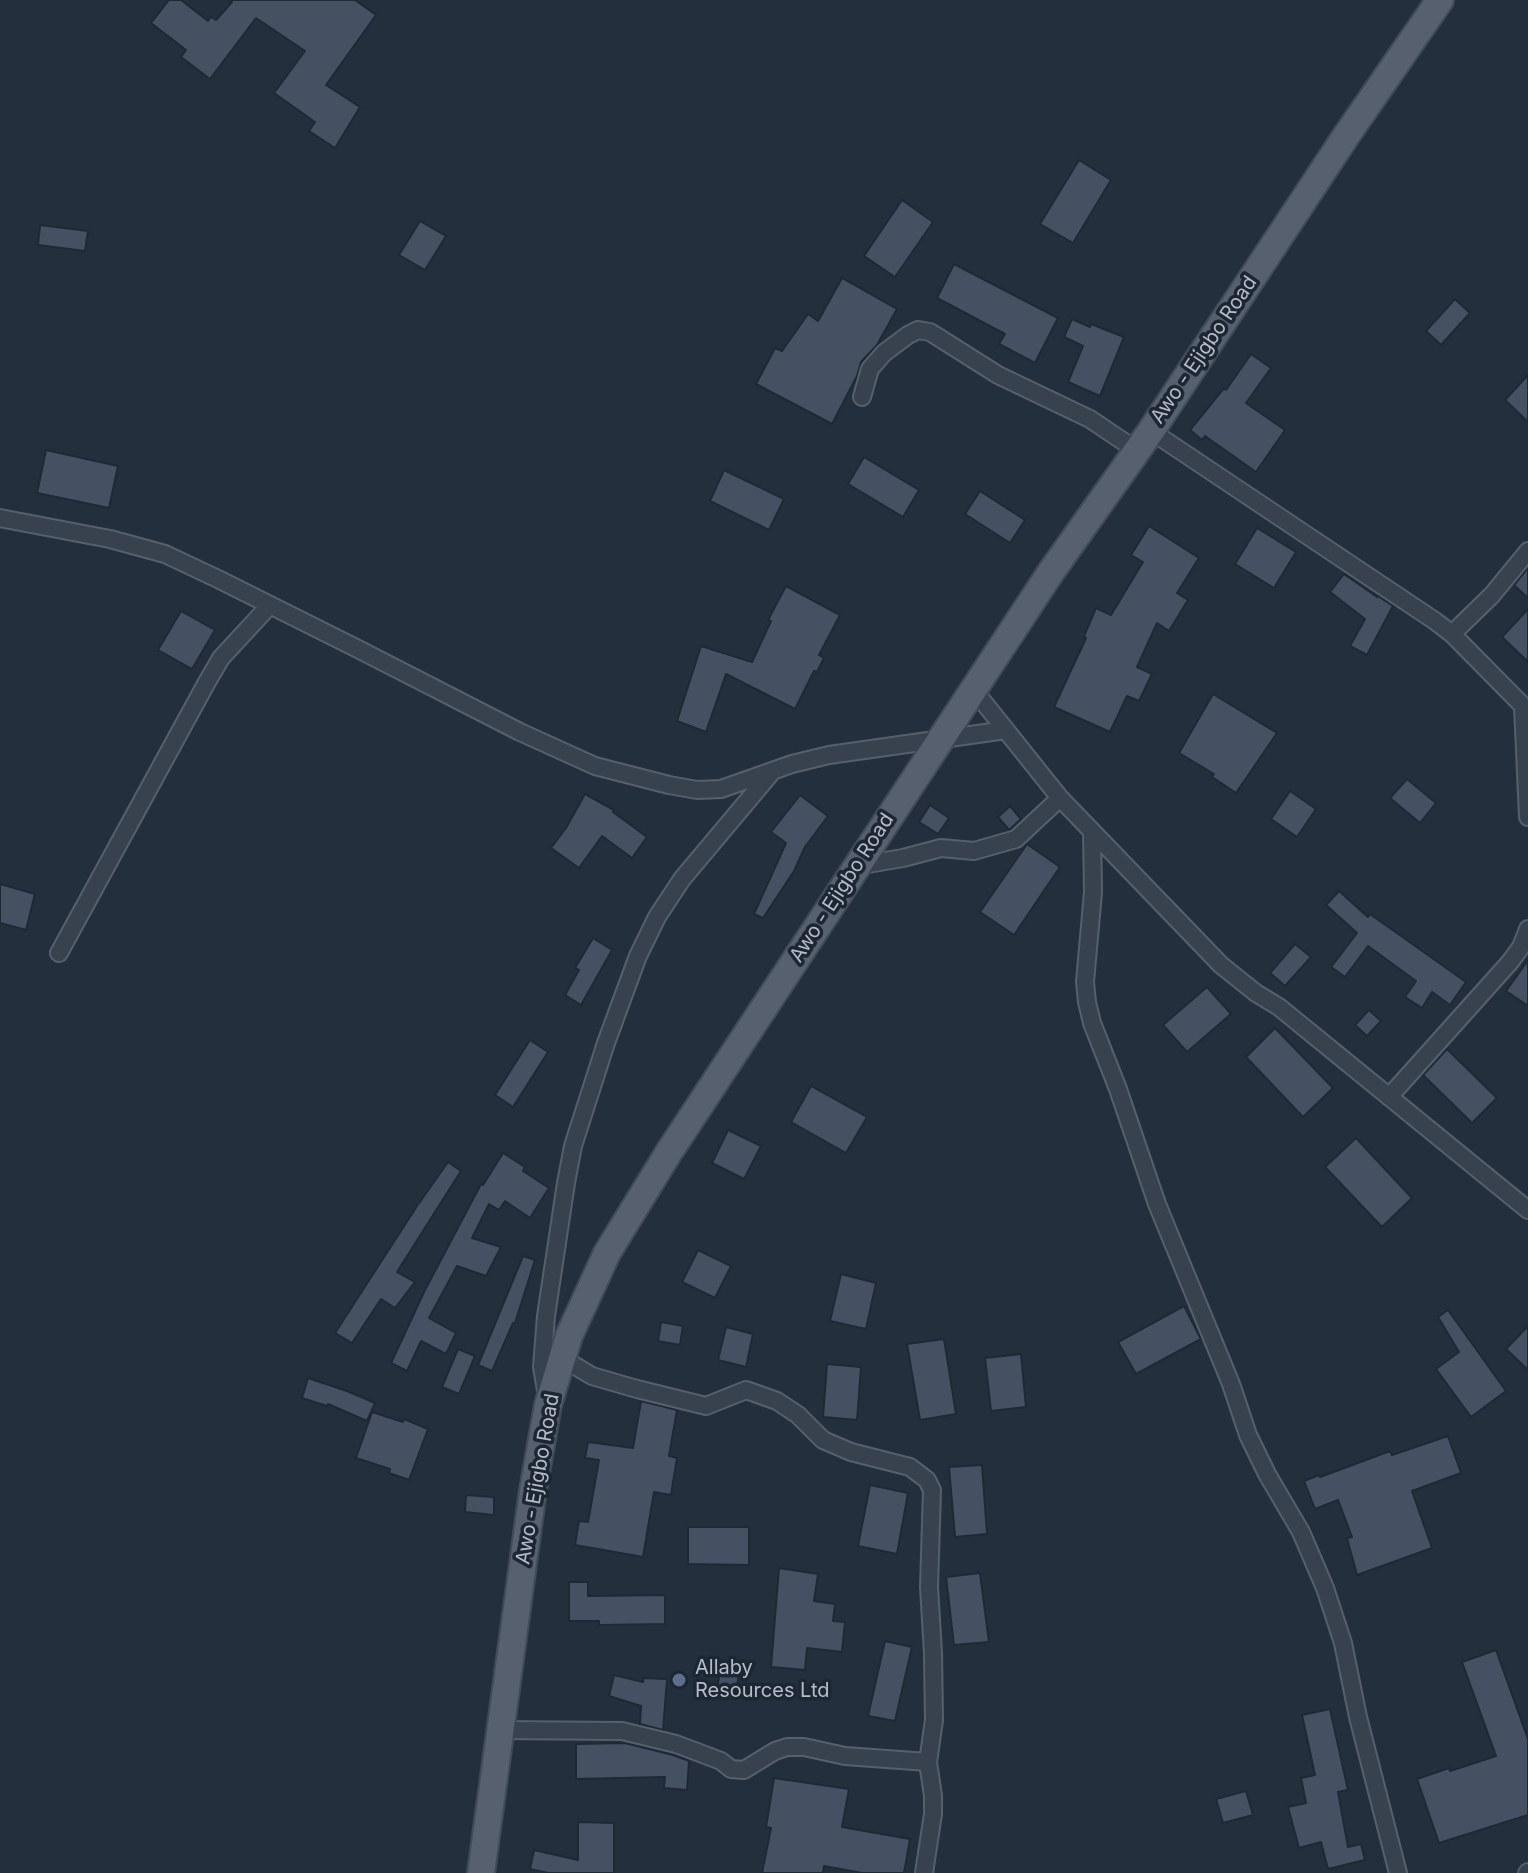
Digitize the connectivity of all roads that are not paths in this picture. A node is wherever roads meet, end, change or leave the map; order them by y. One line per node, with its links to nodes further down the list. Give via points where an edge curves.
1 (1440, 0): 3 (main road, Awo - Ejigbo Road)
2 (862, 397): 3 (street, via 870,369 918,330 930,332 998,375)
3 (1143, 440): 7 (street); 8 (main road, Awo - Ejigbo Road)
4 (0, 518): 6 (street, via 165,554)
5 (1528, 551): 7 (street)
6 (270, 605): 12 (street, via 595,766 697,790 721,789); 18 (street, via 221,658)
7 (1452, 634): 9 (street)
8 (973, 689): 10 (street); 11 (main road, Awo - Ejigbo Road)
9 (1525, 709): 14 (street)
10 (1006, 730): 11 (street); 13 (street)
11 (940, 741): 12 (street, via 829,755); 16 (main road, Awo - Ejigbo Road)
12 (771, 772): 22 (street, via 657,917 606,1043 566,1183 545,1329 542,1367)
13 (1060, 798): 15 (street); 16 (street, via 1016,839 974,851 941,848)
14 (1528, 817)
15 (1092, 831): 19 (street, via 1221,965); 27 (street, via 1085,982 1092,1023 1248,1435 1325,1588)
16 (856, 866): 21 (main road, Awo - Ejigbo Road, via 607,1253)
17 (1528, 929): 19 (street, via 1510,962)
18 (59, 953)
19 (1389, 1097): 20 (street)
20 (1528, 1210)
21 (562, 1358): 22 (main road, Awo - Ejigbo Road); 24 (street, via 592,1376 706,1406 746,1390 777,1401 823,1440 910,1467 927,1480 932,1490 934,1720)
22 (548, 1405): 23 (main road, Awo - Ejigbo Road)
23 (499, 1730): 24 (street, via 622,1731 676,1744 744,1770 787,1747); 25 (main road, Awo - Ejigbo Road)
24 (928, 1762): 26 (street, via 933,1814)
25 (481, 1873)
26 (924, 1873)
27 (1398, 1873)

